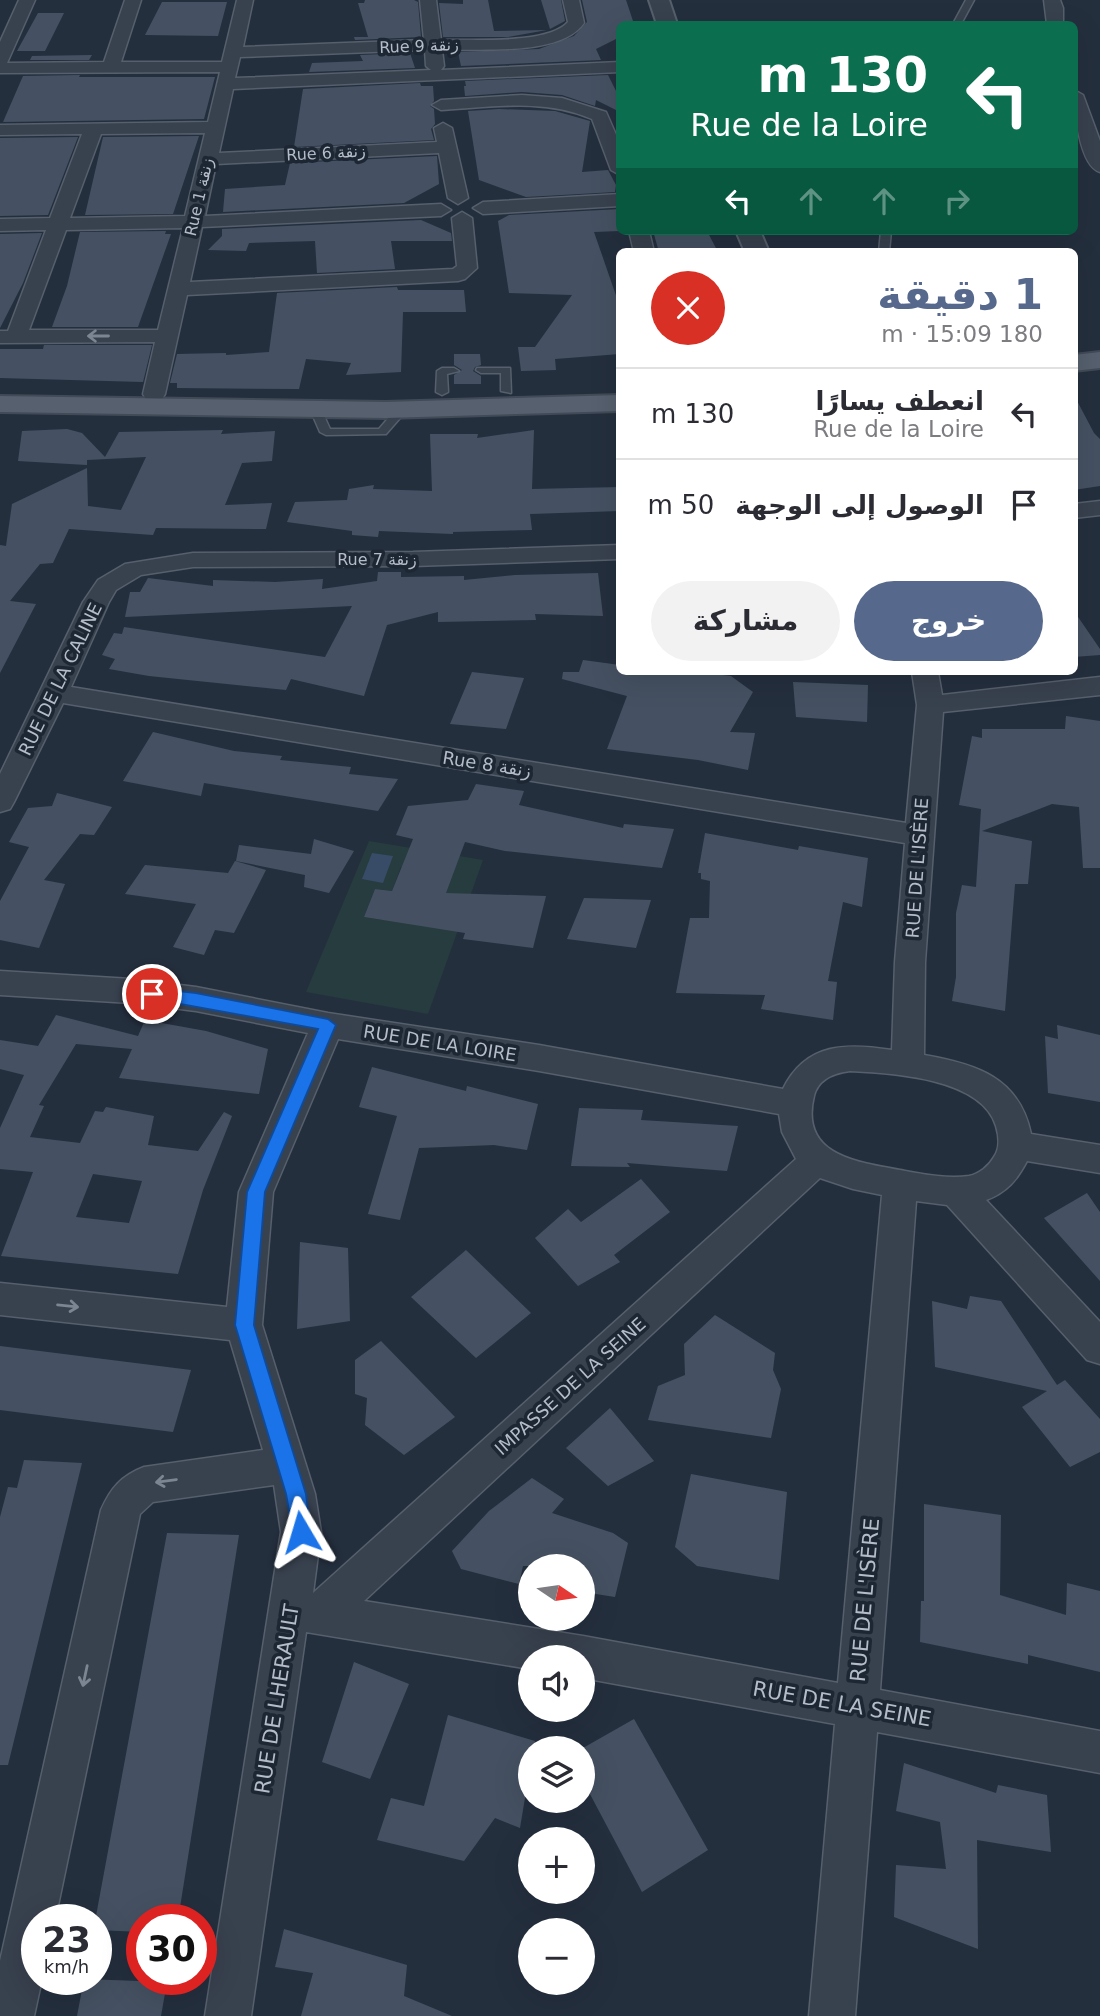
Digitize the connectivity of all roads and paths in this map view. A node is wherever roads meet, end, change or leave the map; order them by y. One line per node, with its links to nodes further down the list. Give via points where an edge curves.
1 (133, 0): 19 (street)
2 (245, 0): 18 (street, Rue 1 زنقة)
3 (428, 0): 14 (street)
4 (571, 0): 14 (street, Rue 9 زنقة, via 576,23 552,39)
5 (640, 0): 10 (street)
6 (659, 0): 11 (street)
7 (970, 0): 12 (lane)
8 (1052, 0): 13 (street)
9 (22, 2): 15 (street)
10 (645, 21)
11 (666, 21)
12 (959, 21)
13 (1055, 21)
14 (433, 46): 18 (street, Rue 9 زنقة); 20 (street)
15 (0, 61)
16 (616, 67): 20 (street)
17 (0, 68): 19 (street)
18 (230, 68): 19 (street); 20 (street); 23 (street, Rue 1 زنقة)
19 (110, 69)
20 (436, 75): 21 (street)
21 (441, 105): 26 (street); 28 (street, via 560,102 586,108 600,116)
22 (1078, 106): 29 (street)
23 (216, 127): 25 (street); 27 (street, Rue 1 زنقة)
24 (0, 130): 25 (street)
25 (93, 130): 37 (street)
26 (446, 147): 27 (street, Rue 6 زنقة); 30 (street)
27 (207, 159): 35 (street, Rue 1 زنقة)
28 (616, 159)
29 (1100, 166)
30 (458, 198): 32 (street, via 476,200); 33 (street, via 444,203)
31 (616, 200): 32 (street)
32 (483, 208): 34 (street, via 477,215)
33 (441, 210): 34 (street); 35 (street)
34 (463, 218): 38 (street, via 467,265 466,272 458,275)
35 (192, 222): 37 (street); 38 (street, Rue 1 زنقة)
36 (0, 225): 37 (street)
37 (58, 225): 40 (street)
38 (178, 289): 39 (street, Rue 1 زنقة)
39 (167, 335): 40 (street, one-way to 40); 49 (street, Rue 1 زنقة)
40 (8, 337)
41 (1100, 343): 42 (main road)
42 (1078, 346)
43 (1100, 360): 44 (main road)
44 (1078, 363)
45 (481, 370): 48 (lane, via 506,370)
46 (616, 387): 48 (main road)
47 (0, 390): 49 (main road)
48 (507, 391): 49 (main road, via 448,382)
49 (153, 394)
50 (616, 403): 51 (main road, via 401,410)
51 (0, 404)
52 (1100, 508): 53 (street)
53 (1078, 511)
54 (616, 552): 55 (street, Rue 7 زنقة, via 193,560)
55 (134, 569): 58 (street, RUE DE LA CALINE, via 107,585 96,602)
56 (925, 675): 59 (street, RUE DE L'ISÈRE)
57 (1100, 686): 59 (street)
58 (55, 693): 60 (street, RUE DE LA CALINE); 62 (street, Rue 8 زنقة)
59 (930, 705): 62 (street, RUE DE L'ISÈRE)
60 (9, 769): 61 (street, RUE DE LA CALINE)
61 (0, 802)
62 (919, 835): 65 (street, RUE DE L'ISÈRE)
63 (0, 983): 64 (street, RUE DE LA LOIRE, via 196,999)
64 (328, 1025): 66 (street, RUE DE LA LOIRE); 73 (street, RUE DE LHERAULT, via 256,1192)
65 (908, 1065): 66 (street, via 850,1058 830,1062 809,1074); 67 (street, via 954,1073 987,1088 1009,1113)
66 (796, 1104): 68 (street, via 800,1138)
67 (1015, 1145): 69 (street); 71 (street, via 1005,1170 976,1188)
68 (818, 1159): 70 (street, via 846,1174); 76 (street, IMPASSE DE LA SEINE)
69 (1100, 1159)
70 (900, 1184): 71 (street); 79 (street, RUE DE L'ISÈRE)
71 (957, 1192): 74 (street)
72 (0, 1299): 73 (street, one-way to 73)
73 (244, 1325): 75 (street, RUE DE LHERAULT)
74 (1100, 1348)
75 (285, 1465): 76 (street, RUE DE LHERAULT, via 296,1494); 81 (street, one-way to 81, via 144,1485 121,1510)
76 (306, 1612): 77 (street, RUE DE LA SEINE); 82 (street, RUE DE LHERAULT)
77 (518, 1647)
78 (595, 1659): 79 (street, RUE DE LA SEINE)
79 (856, 1706): 80 (street, RUE DE LA SEINE); 83 (street, RUE DE L'ISÈRE)
80 (1100, 1752)
81 (11, 2016)
82 (228, 2016)
83 (832, 2016)

